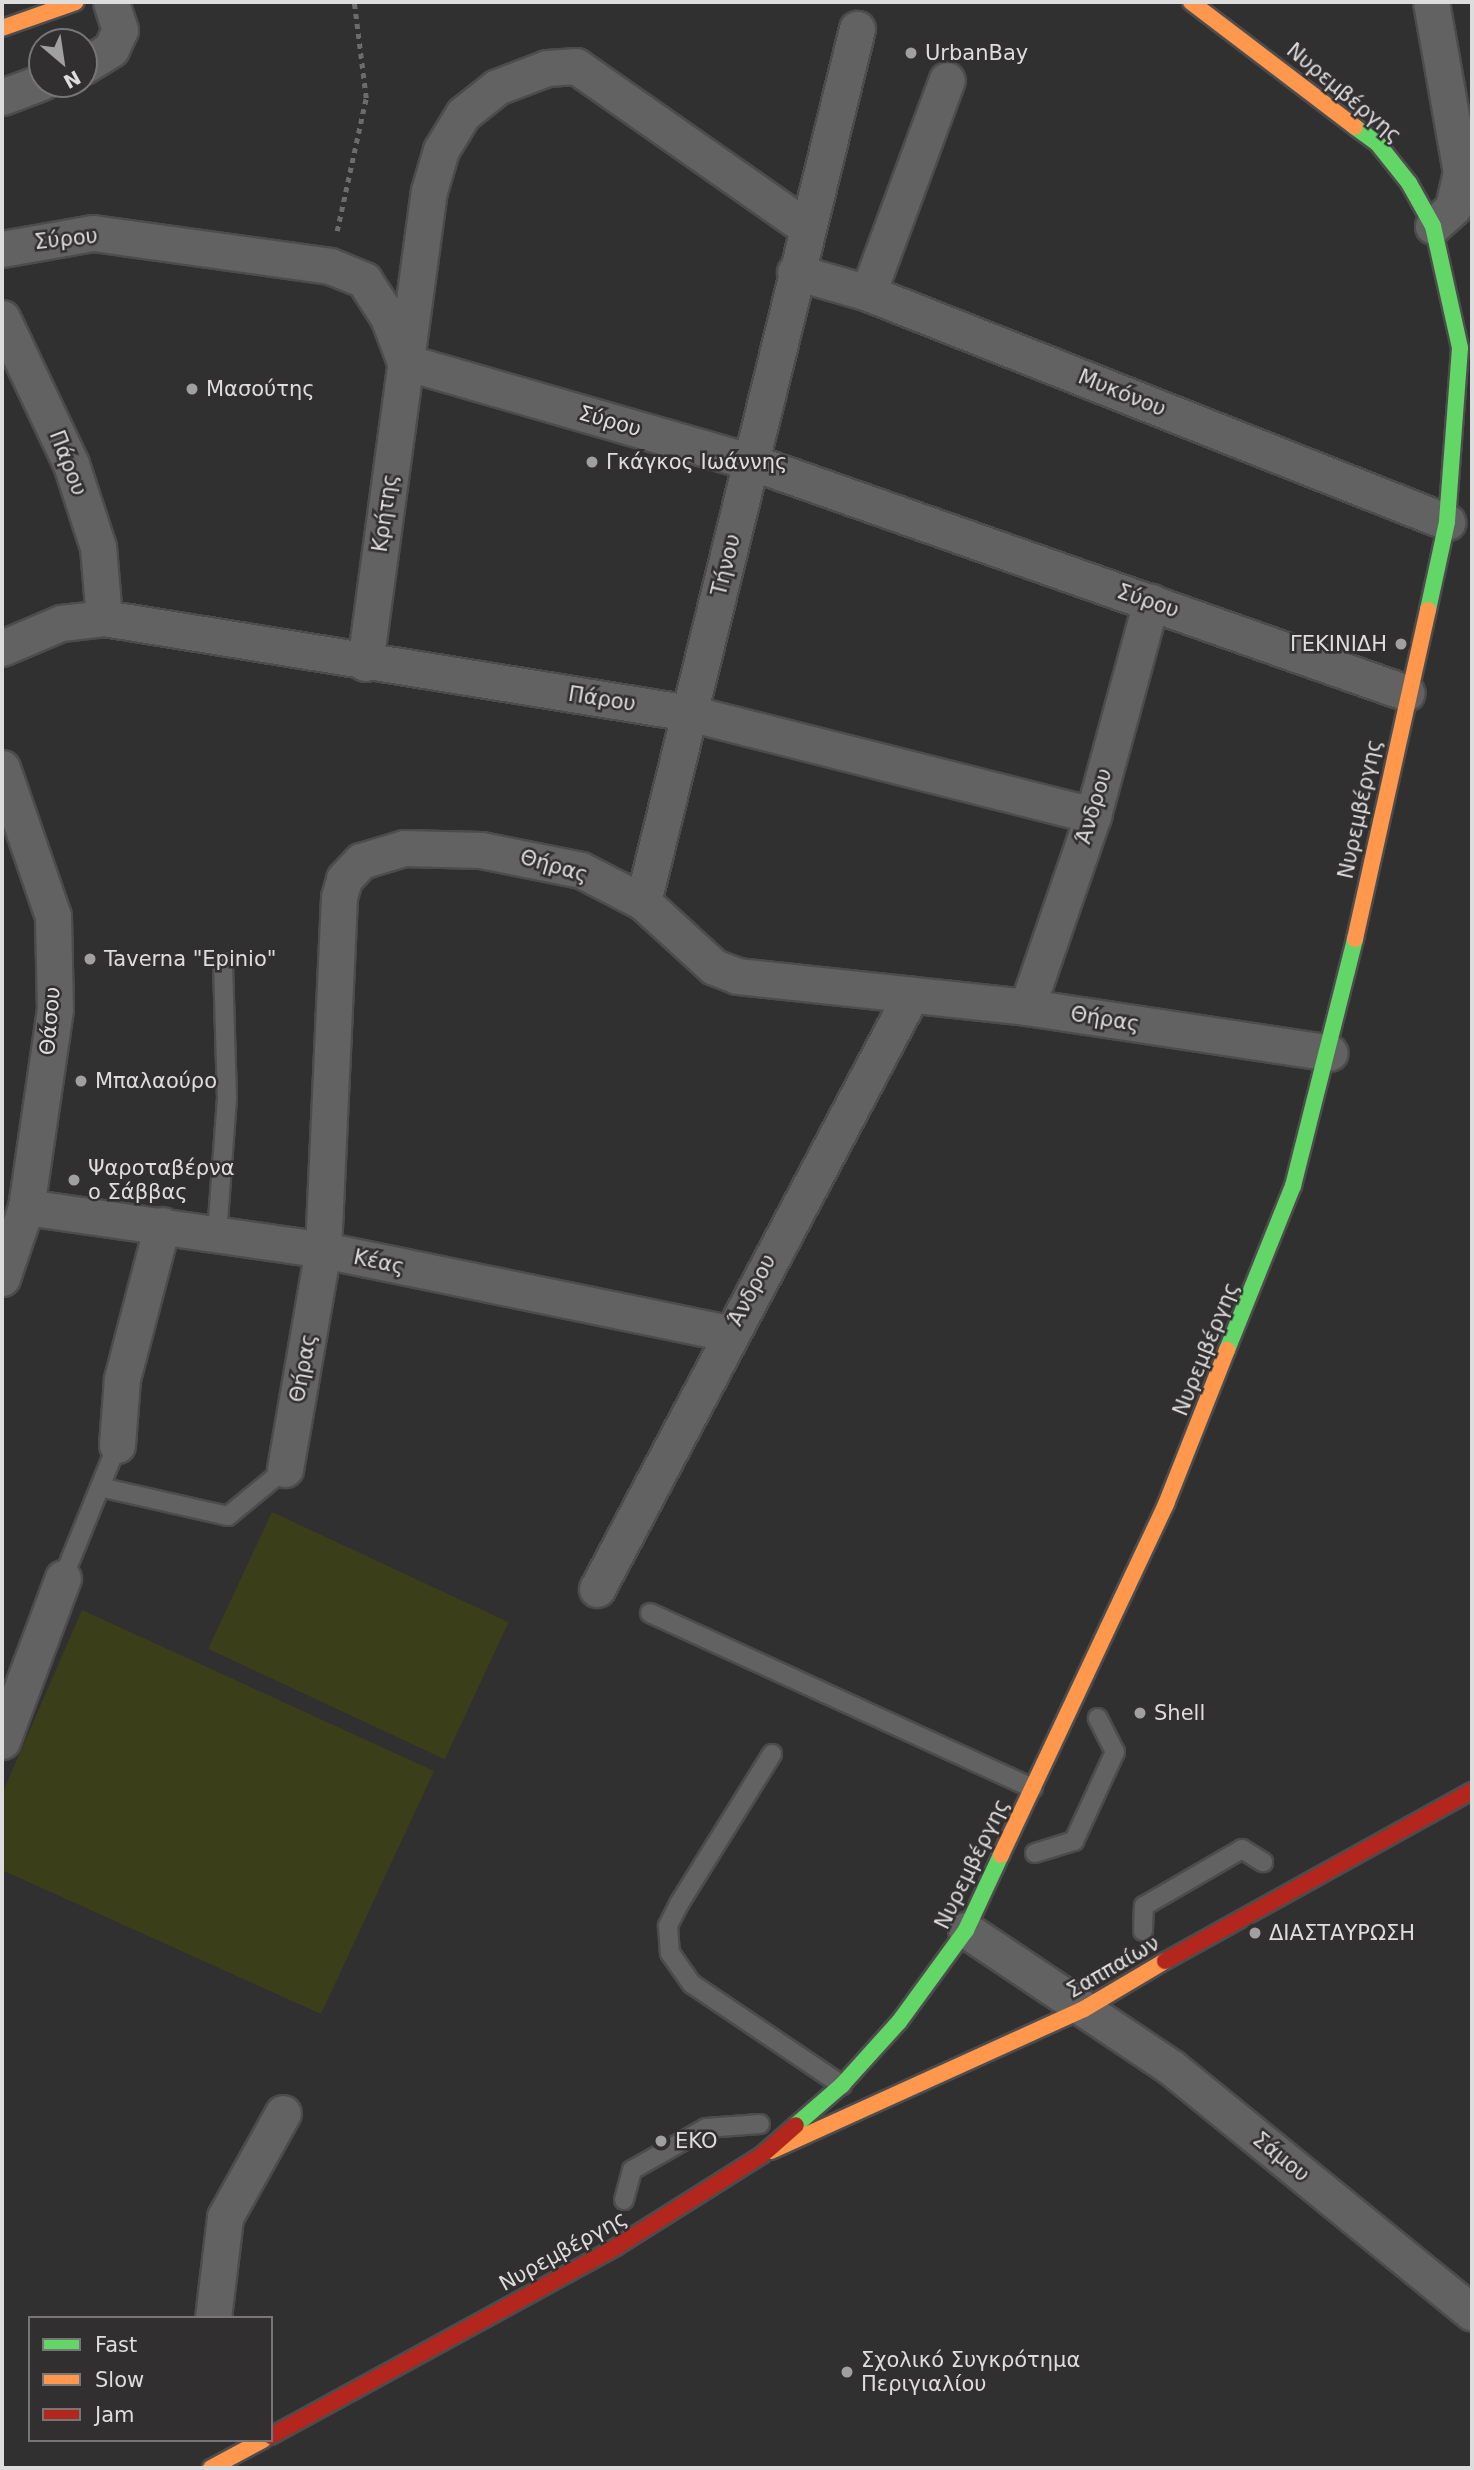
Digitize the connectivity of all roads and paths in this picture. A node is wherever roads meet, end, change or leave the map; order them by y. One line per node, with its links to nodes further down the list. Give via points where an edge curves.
1 (76, 2): 6 (main road)
2 (111, 2): 8 (street, via 120,30 111,49)
3 (354, 2): 15 (path, via 366,99)
4 (1191, 2): 12 (main road, Νυρεμβέργης, via 1378,144 1409,183)
5 (1431, 2): 12 (street, via 1461,172 1453,208)
6 (2, 28)
7 (858, 29): 13 (street, Τήνου)
8 (98, 57)
9 (947, 80): 17 (street)
10 (28, 87): 11 (street)
11 (2, 97)
12 (1433, 226): 21 (main road, Νυρεμβέργης, via 1460,348)
13 (806, 227): 16 (street, Τήνου); 19 (street, via 576,66 547,68 496,87 463,114 441,150 429,191)
14 (2, 249): 15 (street, Σύρου, via 93,233)
15 (330, 266): 19 (street, Σύρου, via 364,279 388,317)
16 (794, 272): 17 (street, Μυκόνου); 20 (street, Τήνου)
17 (868, 293): 21 (street, Μυκόνου)
18 (2, 318): 23 (street, Πάρου, via 71,464 97,547)
19 (405, 362): 20 (street, Σύρου); 25 (street, Κρήτης)
20 (751, 462): 22 (street, Σύρου); 27 (street, Τήνου)
21 (1447, 522): 26 (main road, Νυρεμβέργης)
22 (1151, 602): 26 (street, Σύρου); 29 (street, Άνδρου)
23 (104, 618): 24 (street, Πάρου, via 61,623); 25 (street, Πάρου)
24 (2, 648)
25 (365, 663): 27 (street, Πάρου)
26 (1407, 693): 34 (main road, Νυρεμβέργης)
27 (689, 713): 29 (street, Πάρου); 30 (street, Τήνου)
28 (2, 768): 35 (street, Θάσου, via 53,916 55,1009)
29 (1093, 815): 33 (street, Άνδρου)
30 (643, 902): 32 (street, Θήρας, via 714,967 737,976); 38 (street, Θήρας, via 581,870 481,850 404,848 361,861 344,879 339,897)
31 (223, 962): 37 (lane, via 227,1099)
32 (911, 995): 33 (street, Θήρας); 40 (street, Άνδρου)
33 (1027, 1007): 34 (street, Θήρας)
34 (1331, 1053): 50 (main road, Νυρεμβέργης, via 1293,1186 1231,1346 1166,1504)
35 (26, 1207): 36 (street, Κέας); 39 (street, Θάσου)
36 (162, 1225): 37 (street, Κέας); 41 (street, via 122,1379)
37 (217, 1234): 38 (street, Κέας)
38 (323, 1250): 40 (street, Κέας); 42 (street, Θήρας)
39 (2, 1278)
40 (729, 1333): 45 (street, Άνδρου)
41 (117, 1445): 43 (lane)
42 (285, 1469): 43 (lane, via 228,1516)
43 (100, 1487): 44 (lane)
44 (63, 1578): 48 (street)
45 (597, 1589)
46 (650, 1612): 50 (lane)
47 (1098, 1718): 52 (lane, via 1115,1752 1074,1841)
48 (2, 1741)
49 (772, 1754): 57 (lane, via 667,1926 670,1953 692,1984)
50 (1033, 1788): 54 (main road, Νυρεμβέργης)
51 (1472, 1791): 56 (main road, Σαππαίων, via 1235,1920)
52 (1035, 1853)
53 (1263, 1862): 55 (lane, via 1242,1849 1231,1855 1144,1906)
54 (966, 1930): 56 (street, Σάμου); 57 (main road, Νυρεμβέργης, via 899,2022)
55 (1143, 1930)
56 (1084, 2009): 60 (main road, Σαππαίων, via 888,2102); 62 (street, Σάμου, via 1172,2068)
57 (842, 2085): 60 (main road, Νυρεμβέργης)
58 (283, 2113): 63 (street, via 225,2217)
59 (760, 2123): 61 (lane, via 706,2128 632,2170)
60 (762, 2155): 64 (main road, Νυρεμβέργης, via 616,2247)
61 (624, 2200)
62 (1472, 2313)
63 (213, 2316)
64 (273, 2434)

